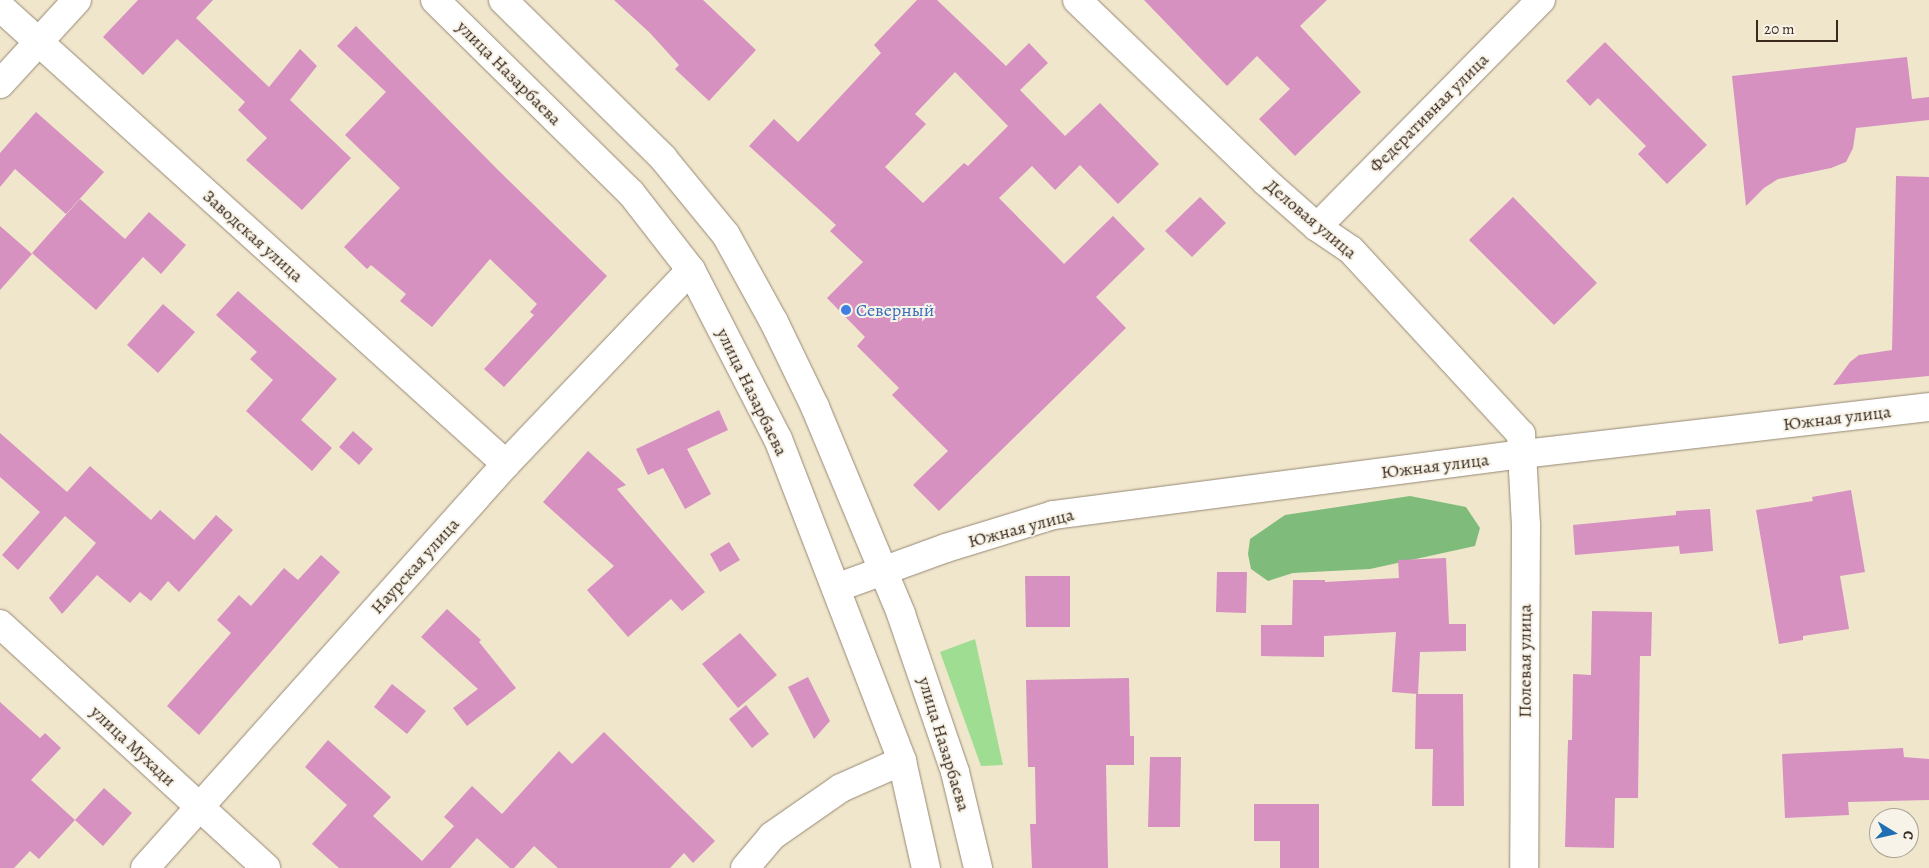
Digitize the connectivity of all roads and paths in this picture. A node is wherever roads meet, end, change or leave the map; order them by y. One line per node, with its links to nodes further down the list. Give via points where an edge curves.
1 (77, 0): 7 (street)
2 (435, 0): 10 (street, улица Назарбаева, via 631,193)
3 (503, 0): 14 (street, улица Назарбаева, via 663,158 726,235 774,322 815,407)
4 (1077, 0): 9 (street, Деловая улица)
5 (1542, 0): 9 (street, Федеративная улица)
6 (0, 7): 7 (street, Заводская улица)
7 (38, 43): 8 (street); 13 (street, Заводская улица)
8 (0, 84)
9 (1317, 227): 12 (street, Деловая улица, via 1350,250 1521,434)
10 (691, 270): 13 (street, Наурская улица); 15 (street, улица Назарбаева, via 778,439)
11 (1929, 407): 12 (street, Южная улица)
12 (1523, 454): 14 (street, Южная улица, via 1053,515); 24 (street, Полевая улица, via 1526,525)
13 (506, 464): 18 (street, Наурская улица)
14 (883, 570): 15 (street, Южная улица); 23 (street, улица Назарбаева, via 934,705)
15 (836, 588): 17 (street, улица Назарбаева)
16 (0, 624): 18 (street, улица Мухади)
17 (902, 761): 21 (street, via 841,788 772,836); 22 (street, улица Назарбаева)
18 (200, 807): 19 (street, Наурская улица); 20 (street, улица Мухади)
19 (145, 868)
20 (266, 868)
21 (744, 868)
22 (926, 868)
23 (978, 868)
24 (1524, 868)

